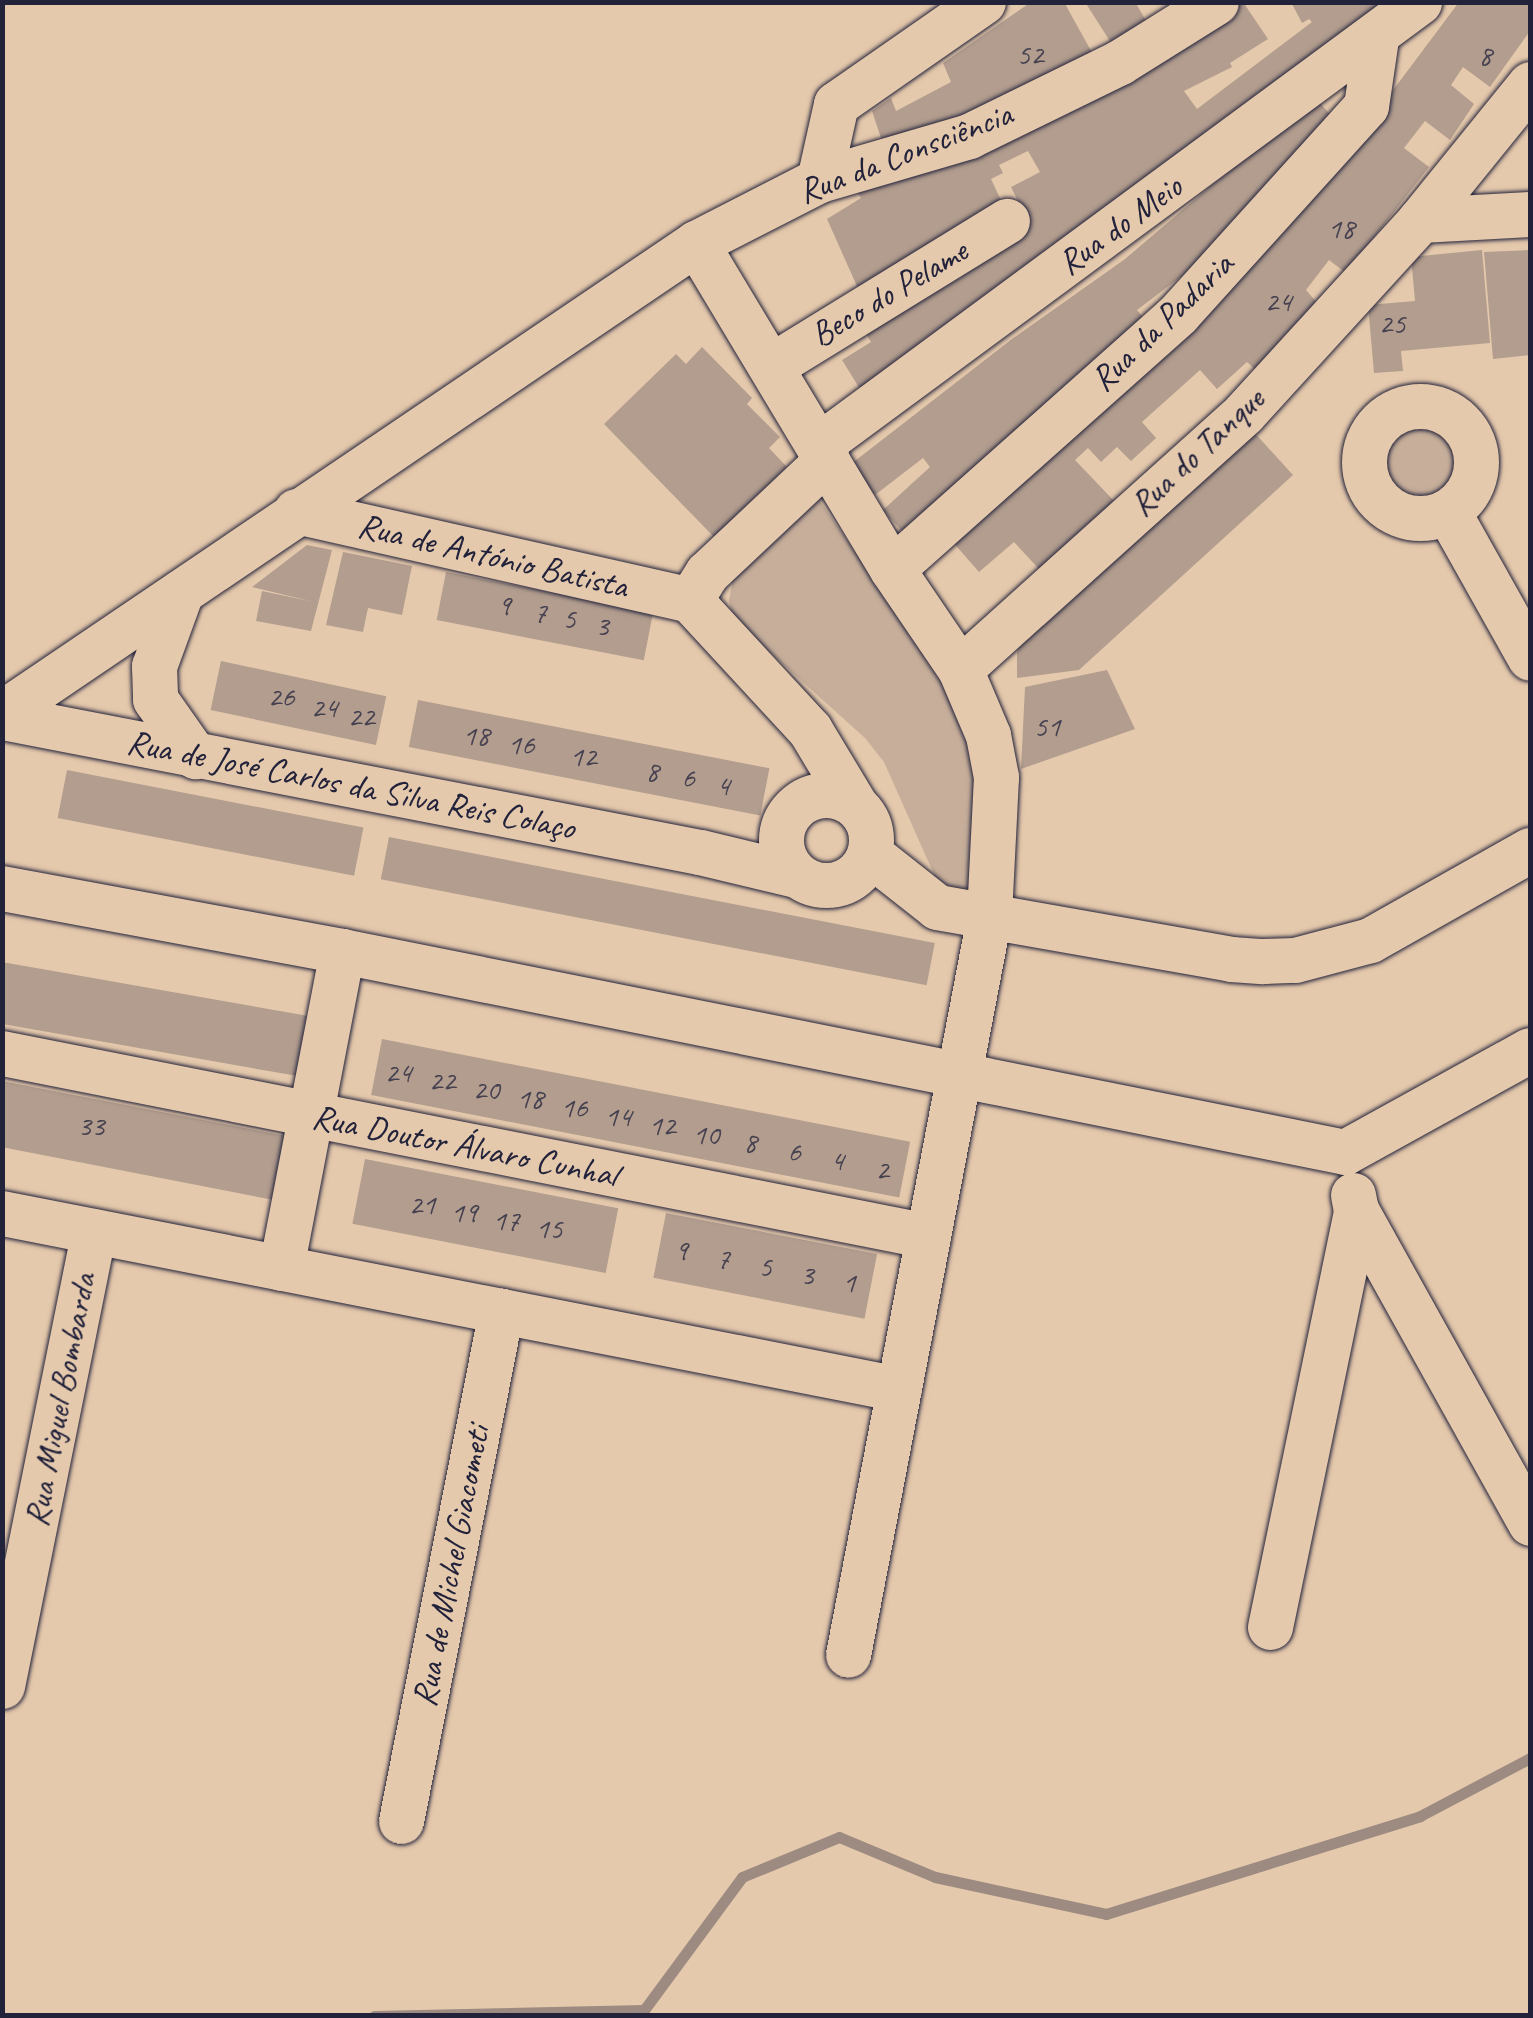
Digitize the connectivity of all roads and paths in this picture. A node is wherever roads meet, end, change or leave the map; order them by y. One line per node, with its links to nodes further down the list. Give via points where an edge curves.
1 (983, 2): 6 (street, via 836,104)
2 (1216, 2): 6 (street, Rua da Consciência, via 1120,62 969,136)
3 (1419, 2): 4 (street, Rua do Meio)
4 (1376, 38): 12 (street, Rua do Meio); 15 (street, Rua da Padaria, via 1366,106 1178,314)
5 (1530, 84): 8 (street, Rua do Tanque)
6 (819, 180): 10 (street, Rua da Consciência)
7 (1530, 214): 8 (street)
8 (1420, 220): 19 (street, Rua do Tanque, via 1244,413)
9 (1007, 221): 11 (street, Beco do Pelame)
10 (696, 243): 11 (street); 13 (street, Rua da Consciência)
11 (770, 366): 12 (street)
12 (823, 452): 15 (street); 17 (street, Rua do Meio, via 707,572)
13 (296, 512): 16 (street, Rua da Consciência); 17 (street, Rua de António Batista)
14 (1448, 512): 18 (street)
15 (892, 569): 19 (street)
16 (181, 592): 20 (street, Rua da Consciência); 22 (street, via 154,666 155,699)
17 (690, 600): 21 (street)
18 (1530, 658)
19 (960, 670): 29 (street, via 988,735 996,777)
20 (2, 715): 22 (street, Rua de José Carlos da Silva Reis Colaço)
21 (810, 730): 23 (street); 25 (street)
22 (195, 756): 25 (street, Rua de José Carlos da Silva Reis Colaço, via 700,852)
23 (856, 804): 25 (street, via 822,794 804,799); 26 (street, via 872,836)
24 (1530, 850): 29 (street, Rua de José Carlos da Silva Reis Colaço, via 1370,940 1295,960 1231,959)
25 (799, 853): 26 (street, via 861,870); 28 (street, Rua de José Carlos da Silva Reis Colaço)
26 (870, 854): 28 (street)
27 (2, 888): 30 (street)
28 (937, 907): 29 (street, Rua de José Carlos da Silva Reis Colaço)
29 (989, 916): 33 (street)
30 (342, 951): 33 (street); 34 (street)
31 (1530, 1050): 35 (street)
32 (2, 1053): 34 (street, Rua Doutor Álvaro Cunhal)
33 (958, 1076): 35 (street); 39 (street)
34 (311, 1116): 39 (street, Rua Doutor Álvaro Cunhal); 40 (street)
35 (1346, 1152): 36 (street)
36 (1356, 1210): 43 (street); 44 (street)
37 (2, 1213): 38 (street)
38 (94, 1231): 40 (street); 46 (street, Rua Miguel Bombarda)
39 (928, 1236): 42 (street)
40 (281, 1268): 41 (street)
41 (501, 1311): 42 (street); 47 (street, Rua de Michel Giacometi)
42 (899, 1390): 45 (street)
43 (1530, 1523)
44 (1270, 1626)
45 (848, 1654)
46 (2, 1686)
47 (401, 1821)

